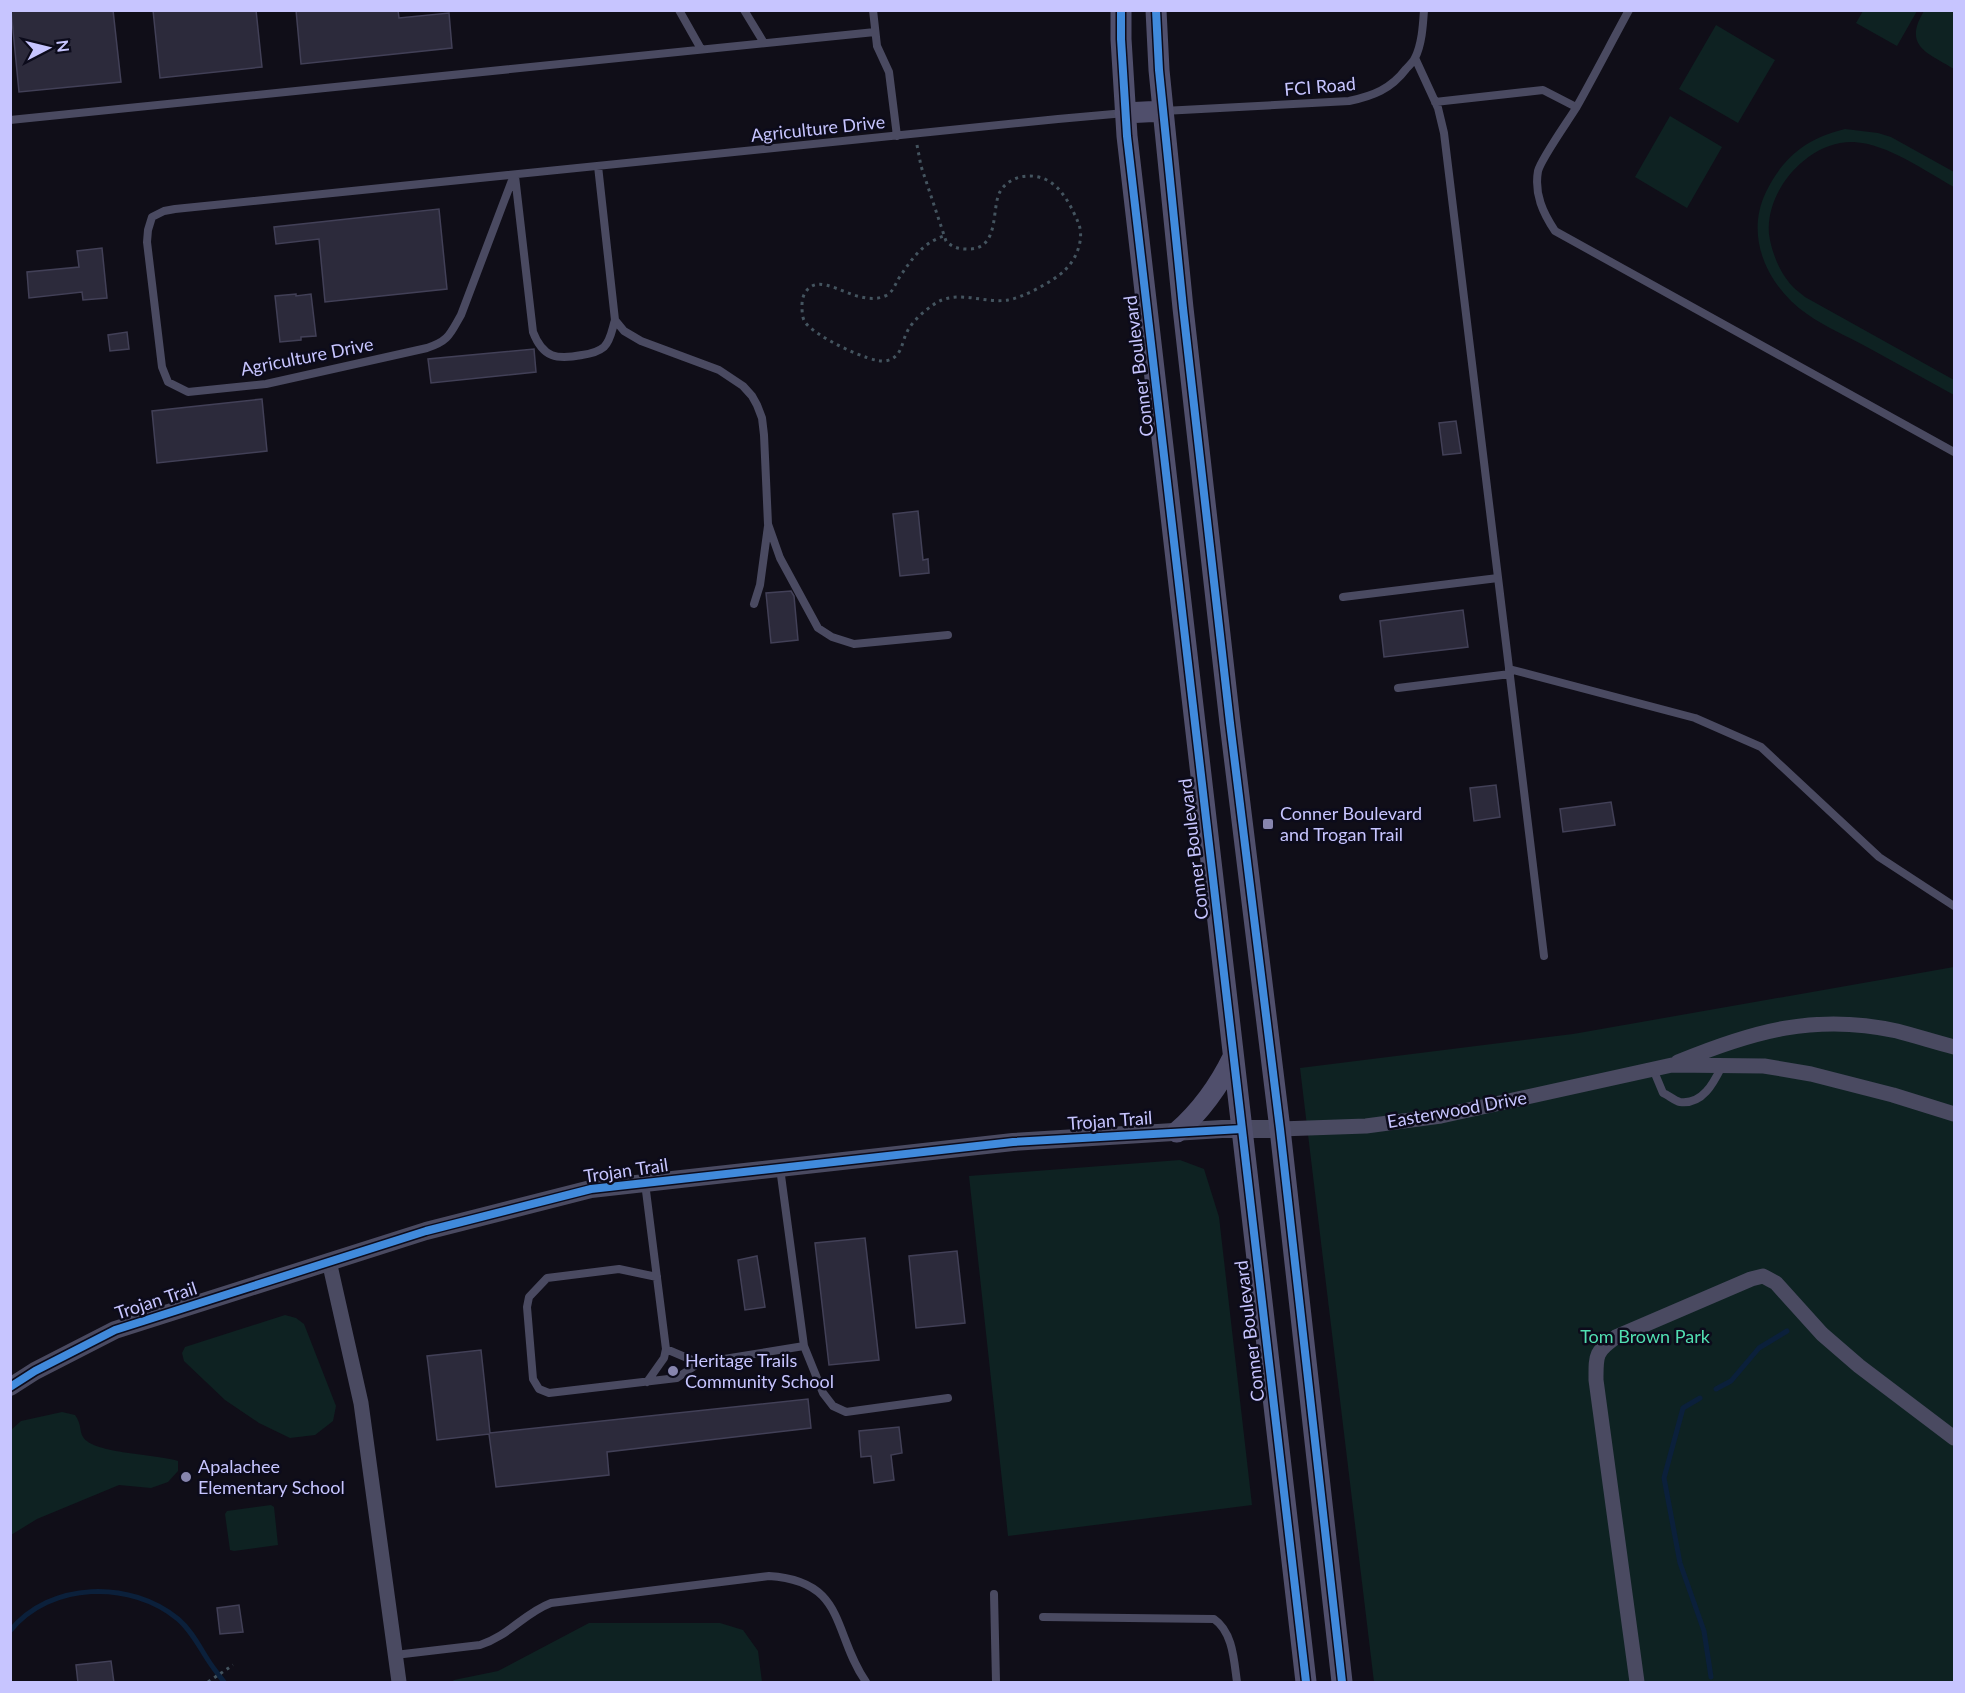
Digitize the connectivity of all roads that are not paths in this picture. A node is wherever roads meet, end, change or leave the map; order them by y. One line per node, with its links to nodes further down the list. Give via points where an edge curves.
1 (679, 10): 10 (lane)
2 (744, 10): 9 (lane)
3 (873, 10): 8 (lane)
4 (1121, 10): 15 (main road, Conner Boulevard)
5 (1156, 10): 14 (main road)
6 (1424, 10): 11 (lane, FCI Road)
7 (1629, 10): 13 (lane)
8 (875, 32): 9 (lane); 17 (lane, via 889,72)
9 (764, 43): 10 (lane)
10 (701, 50): 16 (lane)
11 (1415, 58): 12 (lane); 14 (lane, FCI Road, via 1399,78 1370,97)
12 (1435, 102): 13 (lane, via 1544,90); 23 (lane, via 1444,133)
13 (1576, 107): 21 (lane, via 1538,169 1540,203 1555,231)
14 (1163, 111): 15 (main road); 38 (main road)
15 (1125, 113): 17 (lane, Agriculture Drive); 32 (main road, Conner Boulevard)
16 (10, 120)
17 (897, 136): 18 (lane, Agriculture Drive)
18 (598, 166): 19 (lane, Agriculture Drive); 20 (lane)
19 (514, 174): 19 (lane, Agriculture Drive, via 461,315 441,343 266,384 188,392 168,382 162,367 147,242 153,217 159,213); 20 (lane, via 533,332 538,343 555,357 593,353 604,347)
20 (615, 320): 22 (lane, via 624,332 641,341 724,373 752,396 762,418)
21 (1954, 452)
22 (768, 524): 25 (lane); 26 (lane, via 780,558 818,628 832,637 854,644)
23 (1498, 578): 24 (lane); 27 (lane)
24 (1342, 597)
25 (754, 604)
26 (948, 635)
27 (1510, 672): 28 (lane); 29 (lane, via 1695,718 1761,747 1879,856); 30 (lane)
28 (1398, 688)
29 (1954, 906)
30 (1544, 956)
31 (1954, 1047): 33 (street, Easterwood Drive, via 1896,1031 1858,1026 1789,1026 1754,1034)
32 (1233, 1056): 37 (main road, Conner Boulevard); 39 (main road, via 1204,1106)
33 (1671, 1065): 34 (street, Easterwood Drive); 35 (street, Easterwood Drive)
34 (1722, 1066): 35 (lane, via 1712,1087 1696,1100 1680,1102 1663,1093); 36 (street, Easterwood Drive, via 1764,1066 1811,1074)
35 (1653, 1069): 38 (street, Easterwood Drive, via 1441,1116 1366,1126)
36 (1954, 1114)
37 (1242, 1129): 38 (street, Easterwood Drive); 39 (street, Trojan Trail); 58 (main road, Conner Boulevard)
38 (1280, 1129): 59 (main road)
39 (1177, 1132): 40 (street, Trojan Trail, via 1013,1142)
40 (780, 1168): 41 (street, Trojan Trail); 44 (lane)
41 (645, 1183): 42 (street, Trojan Trail, via 591,1189 426,1231); 43 (lane)
42 (329, 1261): 48 (street, Trojan Trail, via 115,1330); 53 (street, via 361,1403)
43 (657, 1277): 45 (lane); 47 (lane, via 619,1269 546,1278 529,1298 527,1307 533,1379 539,1389 549,1393)
44 (804, 1346): 46 (lane); 49 (lane, via 822,1393 833,1406 846,1412)
45 (666, 1349): 46 (lane); 47 (lane)
46 (699, 1363): 47 (lane, via 677,1378)
47 (647, 1382)
48 (10, 1387)
49 (948, 1398)
50 (1954, 1438): 60 (street, via 1859,1366 1822,1334 1776,1283 1763,1276 1616,1337 1600,1348 1596,1380)
51 (994, 1594): 56 (lane)
52 (1043, 1617): 57 (lane, via 1214,1619 1227,1634)
53 (395, 1655): 54 (street); 55 (lane, via 489,1642 551,1603 769,1576 800,1580 827,1600 837,1616 854,1665)
54 (399, 1683)
55 (866, 1683)
56 (996, 1683)
57 (1237, 1683)
58 (1306, 1683)
59 (1342, 1683)
60 (1637, 1683)

